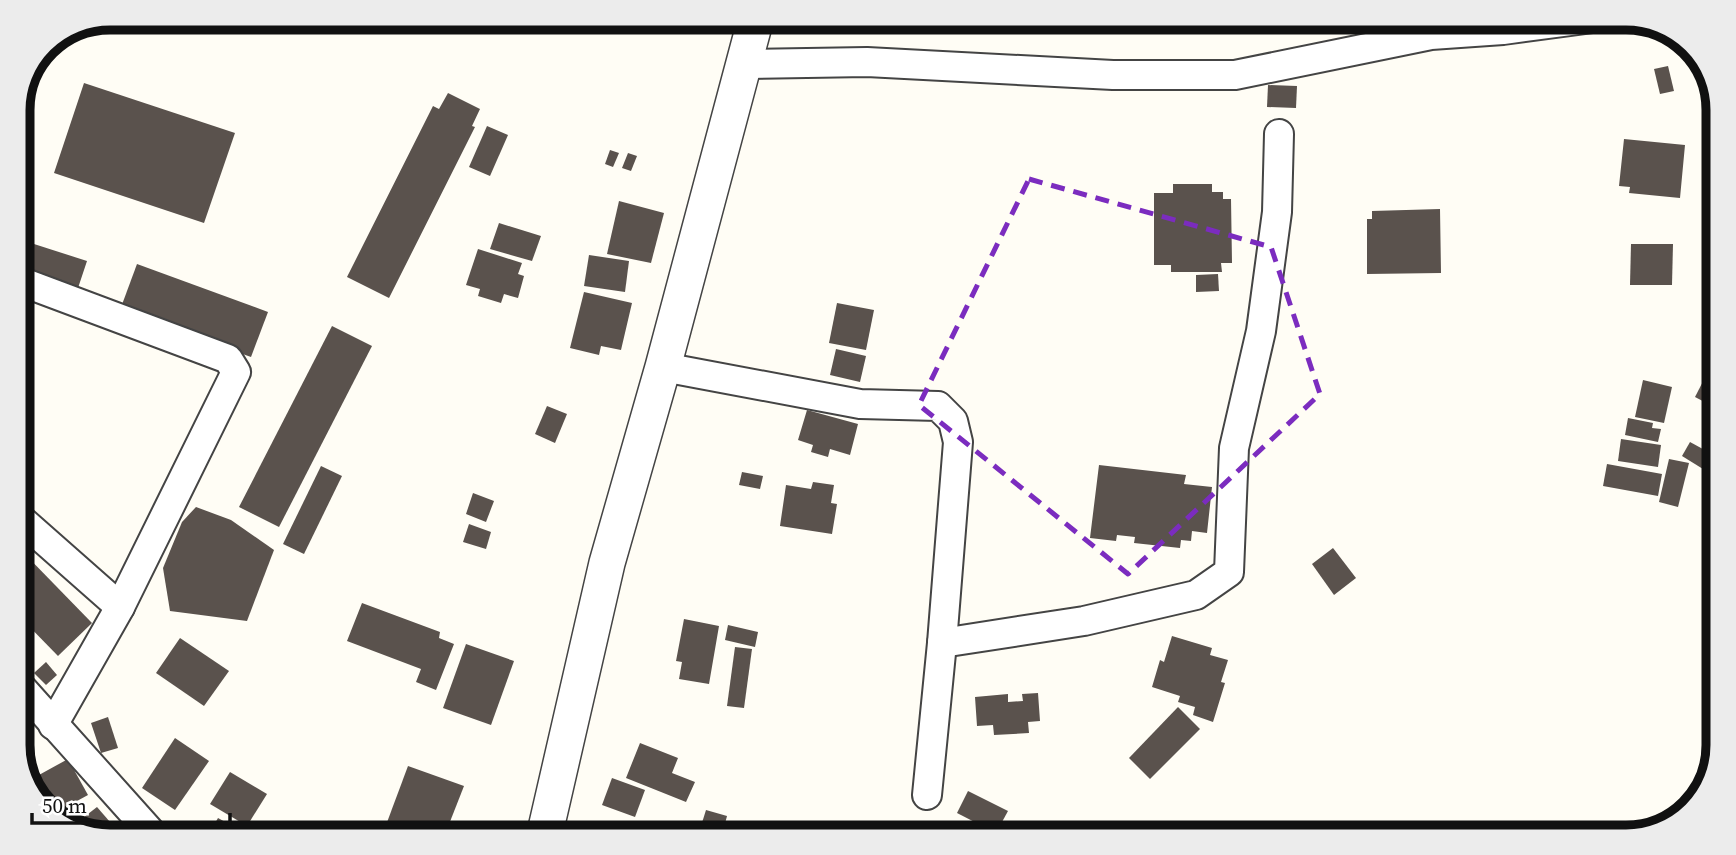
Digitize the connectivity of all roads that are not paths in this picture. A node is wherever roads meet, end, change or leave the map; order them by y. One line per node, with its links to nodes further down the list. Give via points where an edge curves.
1 (752, 30): 3 (street)
2 (1503, 30): 3 (street, via 1431,35 1235,75 1113,75 867,62)
3 (742, 64): 6 (street)
4 (1279, 134): 9 (street, via 1277,212 1261,331 1234,448 1229,572 1196,594 1084,621)
5 (30, 285): 8 (street, via 228,359 236,372)
6 (663, 367): 9 (street, via 860,404 938,406 953,421 958,442); 14 (street, via 607,563)
7 (30, 528): 8 (street)
8 (120, 607): 11 (street)
9 (942, 643): 12 (street)
10 (30, 698): 11 (street)
11 (53, 725): 13 (street)
12 (928, 795)
13 (143, 825)
14 (547, 825)

